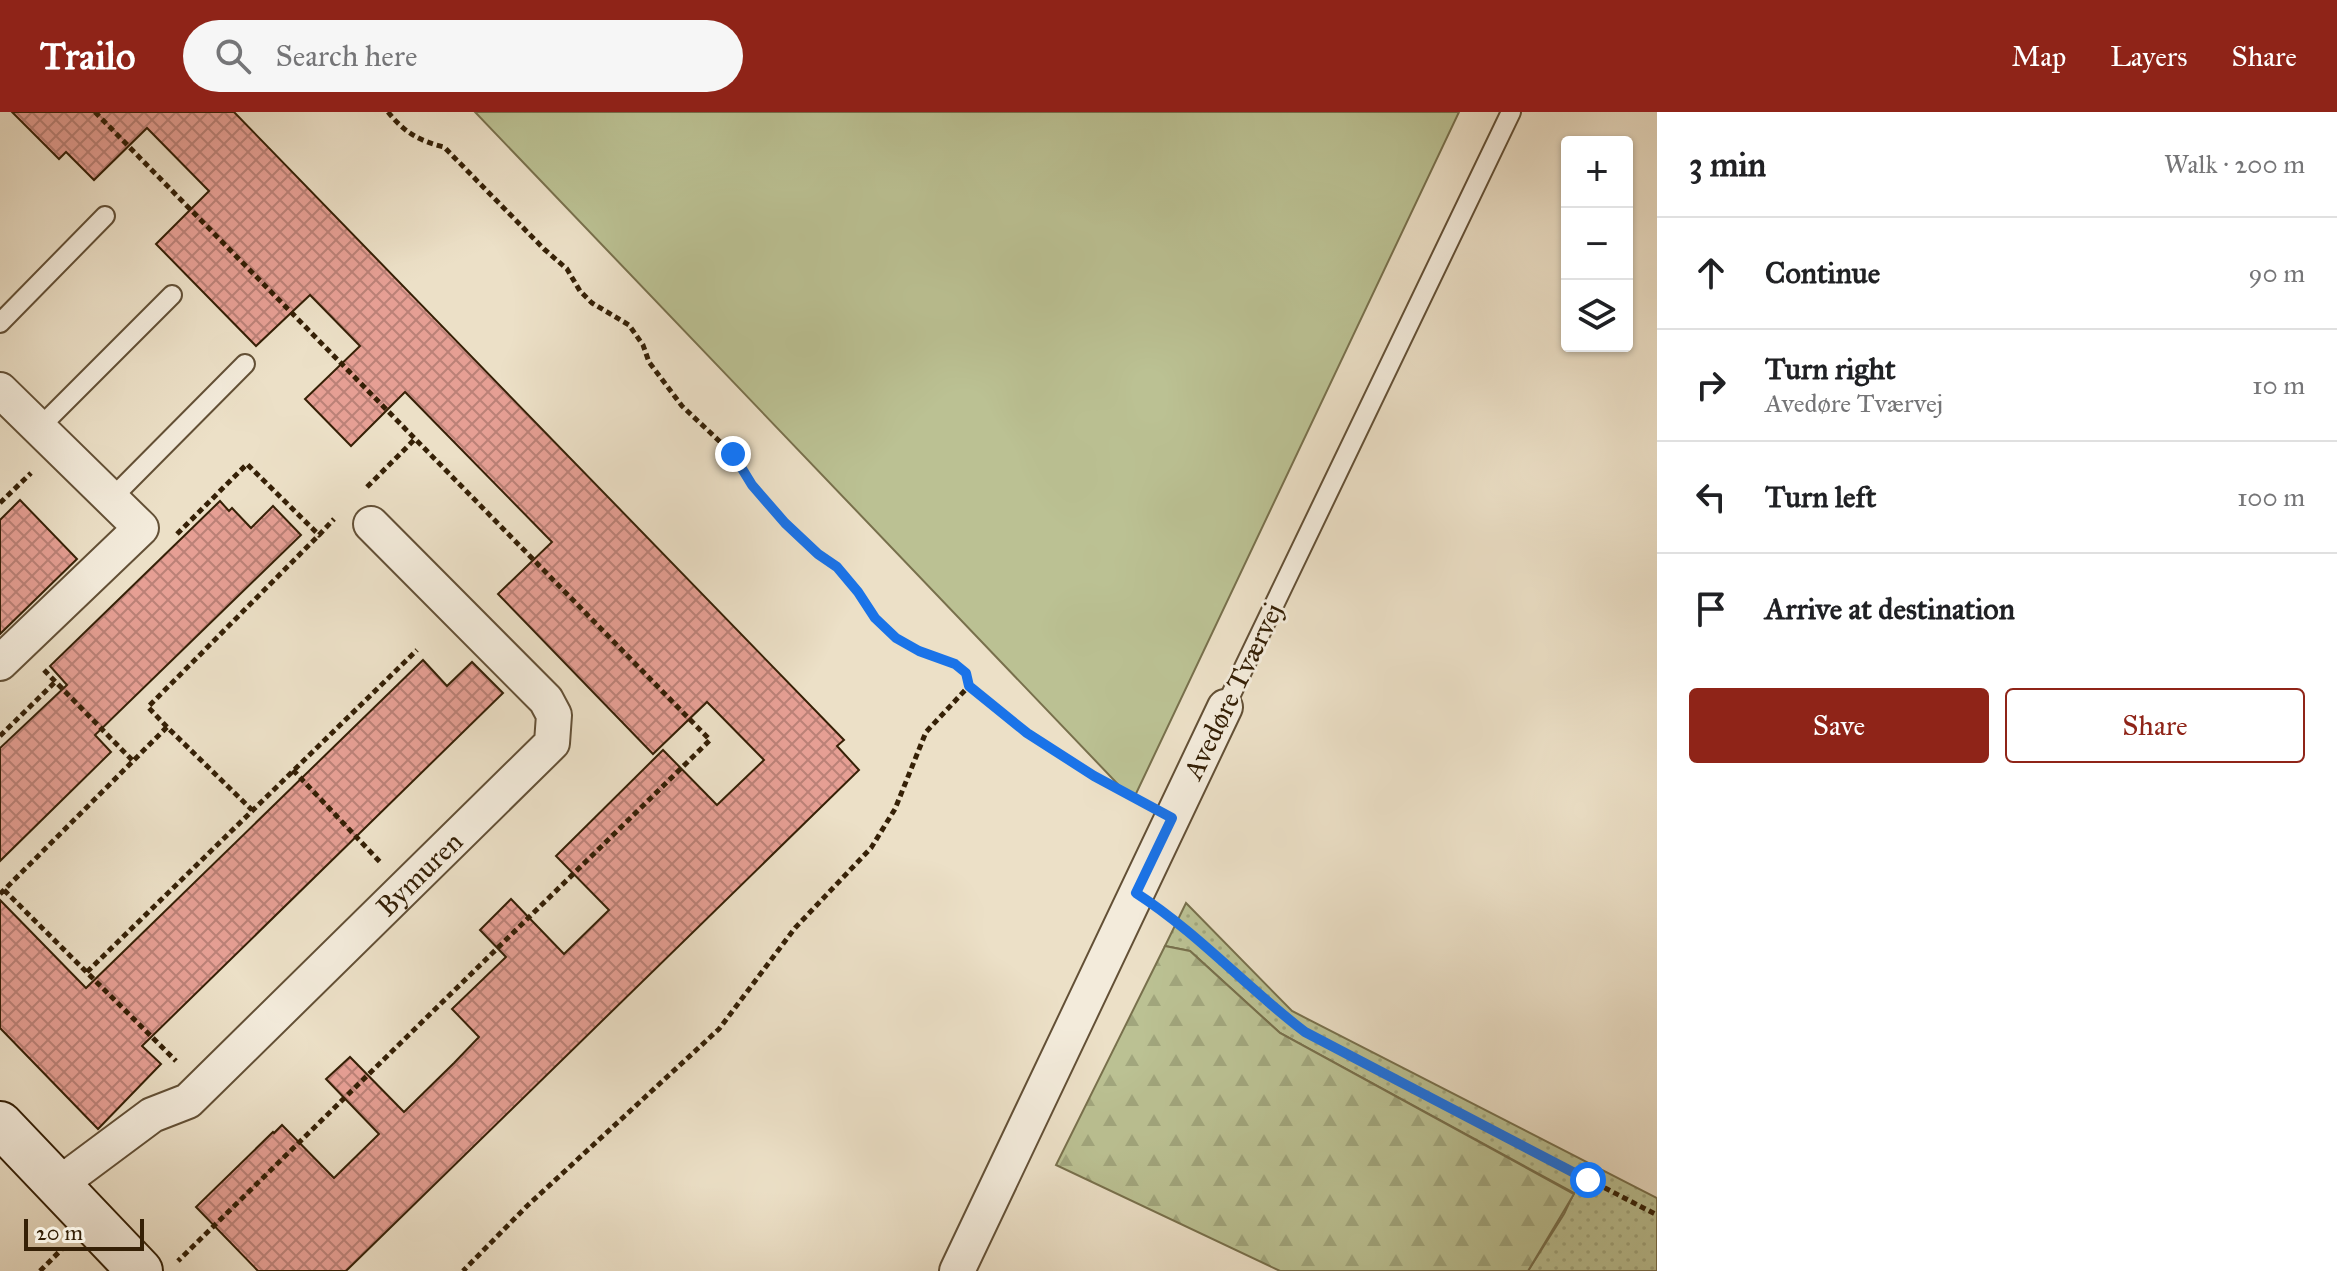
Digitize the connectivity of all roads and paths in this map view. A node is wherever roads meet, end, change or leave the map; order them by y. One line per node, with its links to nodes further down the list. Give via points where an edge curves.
1 (95, 112): 10 (path)
2 (388, 112): 20 (path, via 424,142 444,147 567,269 592,303 629,325 682,406 733,454 785,523 837,567 896,638 955,664 966,673)
3 (1511, 112): 21 (lane, Avedøre Tværvej)
4 (105, 216): 6 (lane)
5 (172, 295): 9 (lane)
6 (0, 323)
7 (245, 364): 11 (lane)
8 (0, 390): 9 (street)
9 (39, 428): 11 (street)
10 (415, 439): 12 (path); 37 (path, via 710,740)
11 (111, 499): 17 (street, via 141,528)
12 (364, 510): 28 (street, Bymuren, via 546,700 554,715 552,743)
13 (338, 516): 14 (path)
14 (319, 535): 15 (path, via 247,464); 22 (path, via 148,707)
15 (171, 539)
16 (417, 650): 25 (path)
17 (0, 663)
18 (41, 668): 19 (path)
19 (55, 682): 23 (path); 24 (path)
20 (969, 686): 27 (path, via 1027,733); 38 (path, via 926,732 895,809 871,848 795,928 719,1029)
21 (1225, 707): 27 (street, Avedøre Tværvej)
22 (167, 727): 24 (path); 26 (path)
23 (0, 736)
24 (133, 761): 29 (path)
25 (293, 770): 26 (path); 28 (path)
26 (252, 810): 31 (path)
27 (1172, 818): 30 (street, Avedøre Tværvej)
28 (405, 888): 32 (street, Bymuren)
29 (2, 892): 31 (path)
30 (1136, 893): 35 (path, via 1170,915 1305,1032); 39 (street, Avedøre Tværvej)
31 (87, 972): 32 (path)
32 (202, 1087): 34 (street, Bymuren, via 188,1101 152,1115)
33 (0, 1124): 34 (street)
34 (58, 1185): 36 (street)
35 (1657, 1215)
36 (140, 1271)
37 (168, 1271)
38 (463, 1271)
39 (957, 1271)

